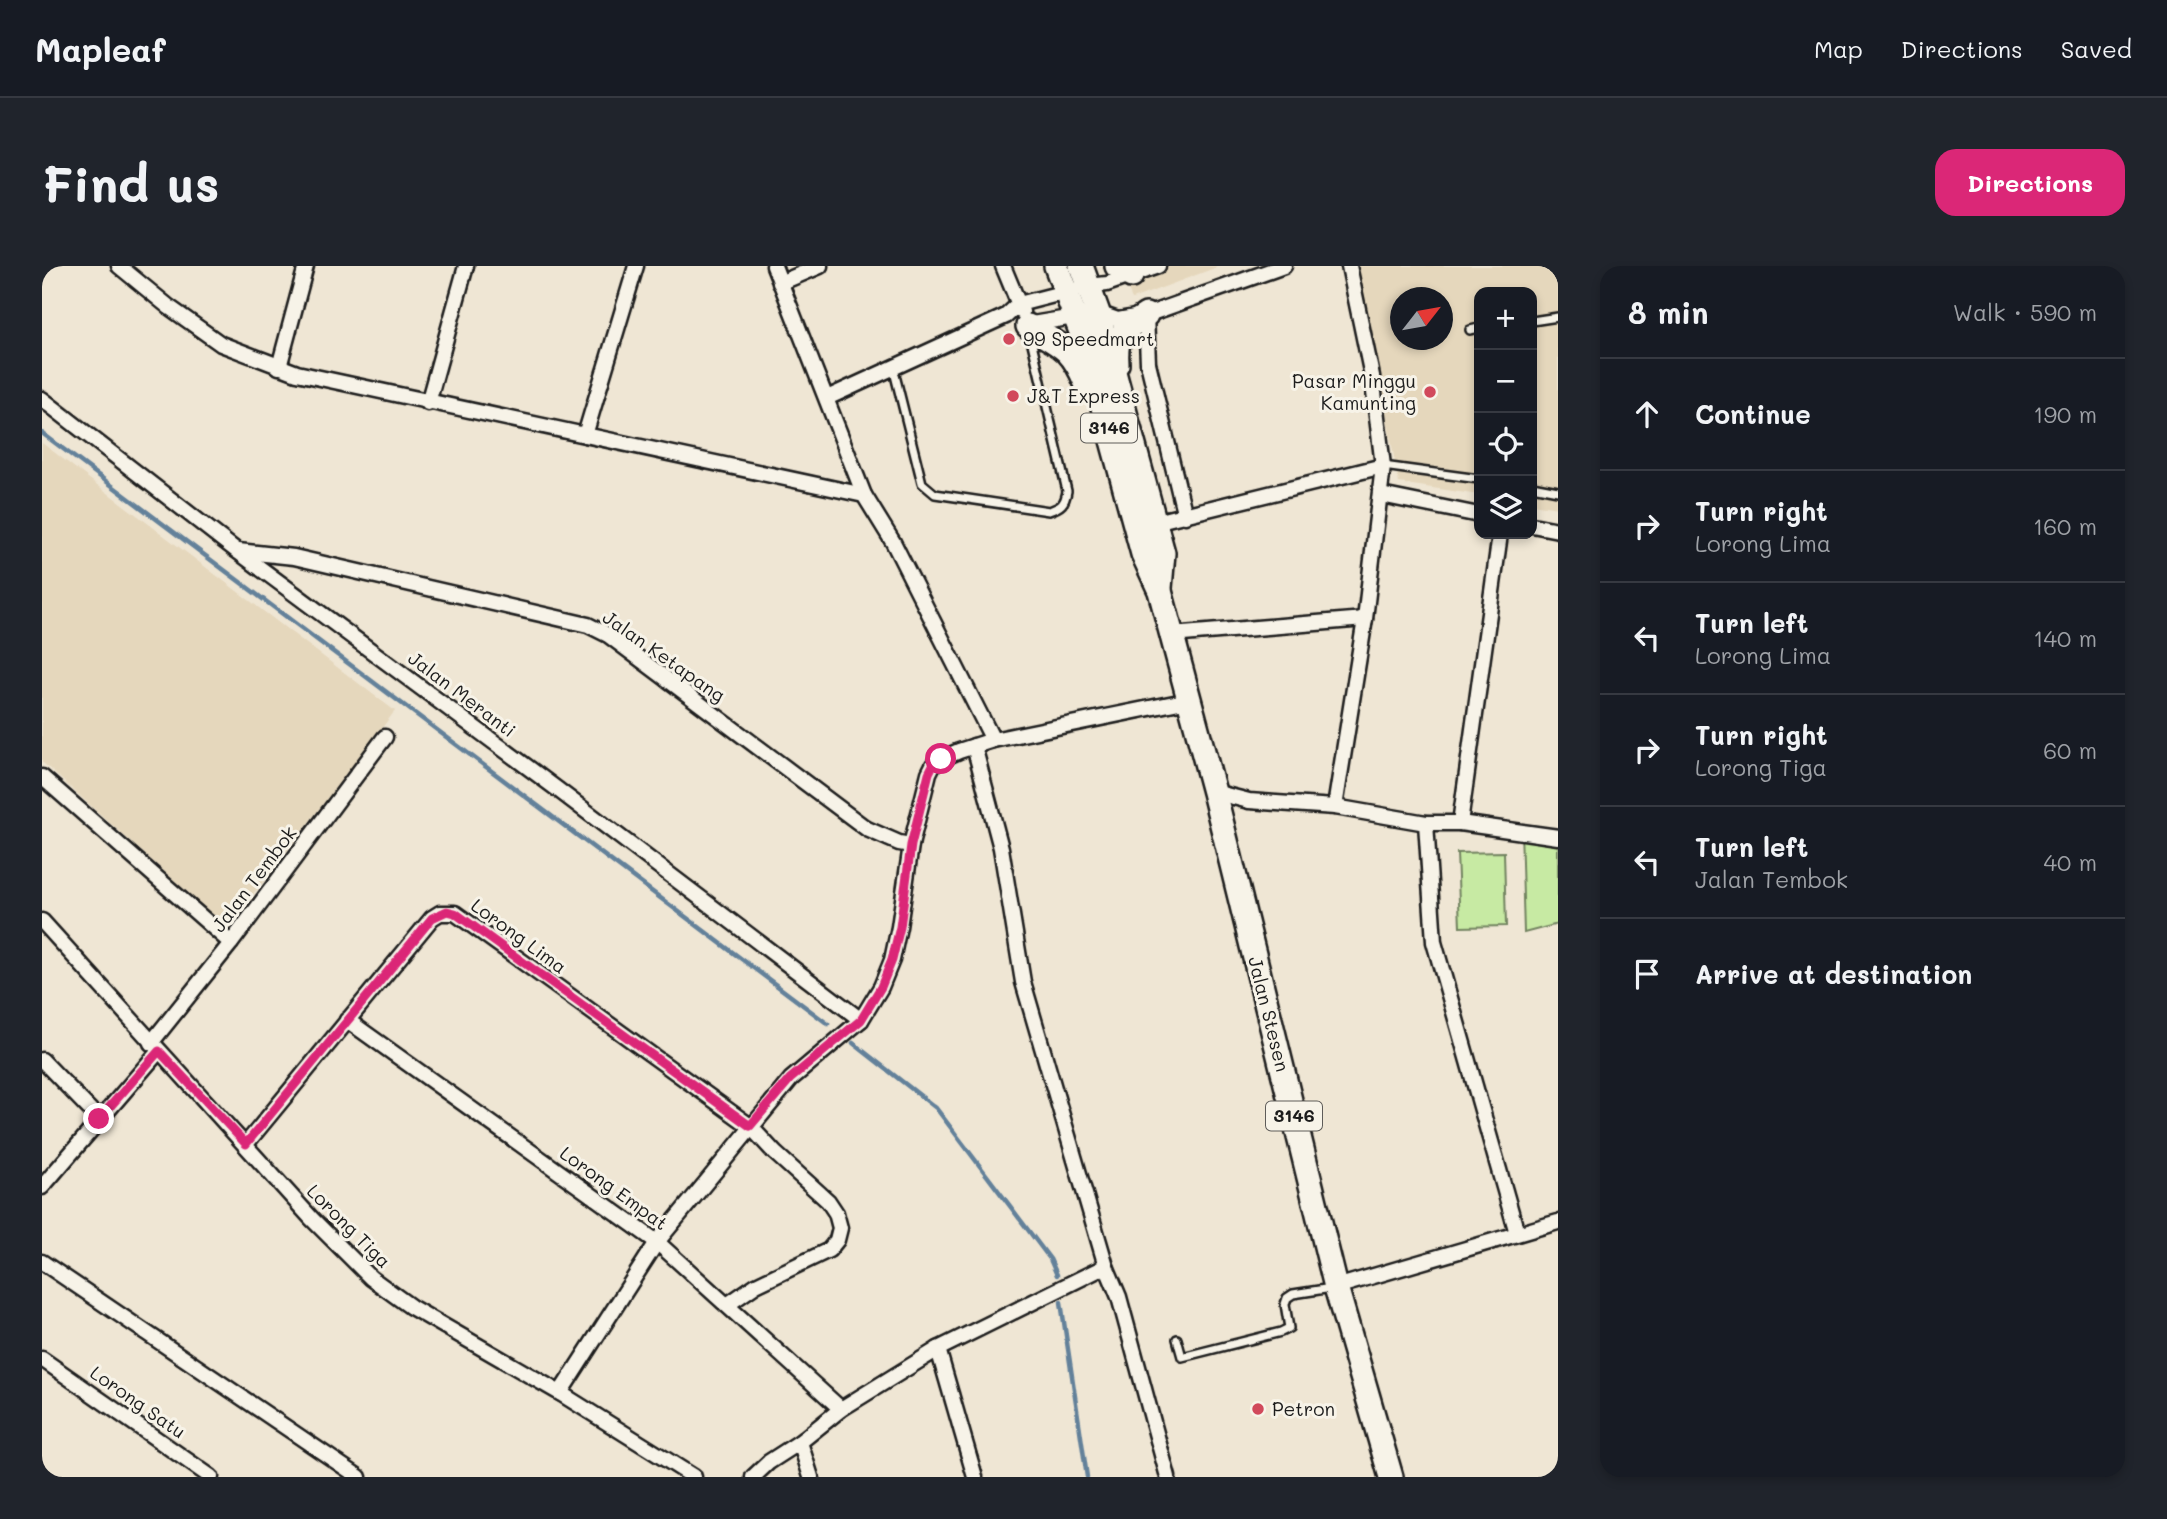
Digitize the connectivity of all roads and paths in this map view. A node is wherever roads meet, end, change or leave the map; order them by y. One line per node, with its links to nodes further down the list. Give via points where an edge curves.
1 (119, 266): 26 (street, via 221,344)
2 (306, 266): 26 (street)
3 (466, 266): 31 (street)
4 (636, 266): 32 (street)
5 (774, 266): 14 (street)
6 (820, 266): 14 (street)
7 (1003, 266): 16 (street)
8 (1056, 266): 15 (main road, 3146)
9 (1158, 266): 12 (street)
10 (1284, 266): 18 (street)
11 (1349, 266): 33 (street)
12 (1125, 269): 13 (street, via 1107,284)
13 (1085, 276): 15 (street); 17 (main road, 3146)
14 (780, 283): 29 (street)
15 (1066, 292): 16 (street); 21 (main road, 3146)
16 (1019, 304): 19 (street); 23 (street)
17 (1098, 313): 18 (street, via 1118,320); 21 (street); 28 (main road, 3146)
18 (1146, 315): 28 (main road, via 1118,339); 41 (street, via 1148,363)
19 (1006, 316): 23 (street); 27 (street)
20 (1558, 317): 22 (lane)
21 (1076, 318): 23 (street); 34 (main road, 3146)
22 (1537, 320)
23 (1028, 326): 27 (lane, via 1067,491 1065,502 1049,511 928,490 922,483); 34 (main road, via 1072,355)
24 (1474, 329): 25 (lane)
25 (1470, 330)
26 (279, 367): 31 (street)
27 (893, 367): 29 (street)
28 (1118, 383): 42 (main road, 3146)
29 (827, 398): 38 (street)
30 (42, 399): 46 (street, Jalan Meranti)
31 (428, 402): 32 (street)
32 (585, 435): 38 (street)
33 (1383, 466): 35 (lane); 39 (street); 41 (street)
34 (1120, 471): 47 (main road, 3146, via 1143,554)
35 (1474, 478)
36 (1537, 487): 37 (lane)
37 (1558, 491)
38 (864, 495): 52 (street, via 893,542)
39 (1381, 495): 40 (street); 48 (street)
40 (1474, 514)
41 (1185, 516): 42 (street)
42 (1155, 522): 47 (main road, 3146, via 1163,553)
43 (1537, 526): 44 (street)
44 (1558, 530)
45 (1499, 539): 58 (street)
46 (237, 551): 60 (street, Jalan Ketapang, via 294,557 588,625 608,635 867,829); 64 (street, Jalan Meranti)
47 (1160, 591): 49 (main road, Jalan Stesen / 3146)
48 (1366, 619): 49 (street); 56 (street)
49 (1171, 635): 50 (main road, Jalan Stesen / 3146)
50 (1189, 700): 52 (street); 55 (main road, Jalan Stesen / 3146)
51 (385, 737): 62 (street, Jalan Tembok)
52 (993, 740): 53 (street)
53 (974, 746): 60 (street, via 933,765); 75 (street, via 1001,848 1023,982)
54 (42, 778): 62 (street)
55 (1214, 792): 56 (street, via 1249,800); 76 (main road, Jalan Stesen / 3146)
56 (1335, 807): 57 (street)
57 (1426, 823): 58 (street); 72 (street, via 1434,942)
58 (1460, 823): 59 (street)
59 (1558, 837)
60 (911, 845): 64 (street, via 892,960)
61 (42, 921): 65 (street, Lorong Tiga)
62 (230, 943): 65 (street, Jalan Tembok)
63 (348, 1020): 68 (street, Lorong Lima, via 432,918 447,911 455,913); 69 (street, Lorong Lima); 73 (street, Lorong Empat)
64 (861, 1020): 68 (street, via 790,1079)
65 (155, 1047): 67 (street, Jalan Tembok); 69 (street, Lorong Tiga)
66 (42, 1060): 67 (street)
67 (99, 1119): 70 (street, Jalan Tembok)
68 (750, 1126): 73 (street); 77 (street, Lorong Lima, via 828,1201 840,1227 829,1251 757,1285)
69 (246, 1144): 81 (street, Lorong Tiga, via 371,1278 411,1307)
70 (42, 1186)
71 (1558, 1222): 72 (street)
72 (1517, 1233): 76 (street)
73 (657, 1242): 77 (street, Lorong Empat); 81 (street)
74 (42, 1262): 85 (street)
75 (1106, 1266): 79 (street); 90 (street, via 1119,1297)
76 (1336, 1287): 78 (lane, via 1287,1298 1289,1328 1281,1332 1182,1357); 91 (main road, Jalan Stesen / 3146)
77 (727, 1305): 82 (street, Lorong Empat)
78 (1177, 1339)
79 (939, 1349): 82 (street); 89 (street)
80 (42, 1359): 84 (street, Lorong Satu)
81 (561, 1393): 86 (street, Lorong Tiga)
82 (841, 1409): 83 (street)
83 (800, 1442): 87 (street); 88 (street)
84 (211, 1477)
85 (359, 1477)
86 (694, 1477)
87 (753, 1477)
88 (811, 1477)
89 (975, 1477)
90 (1168, 1477)
91 (1391, 1477)

